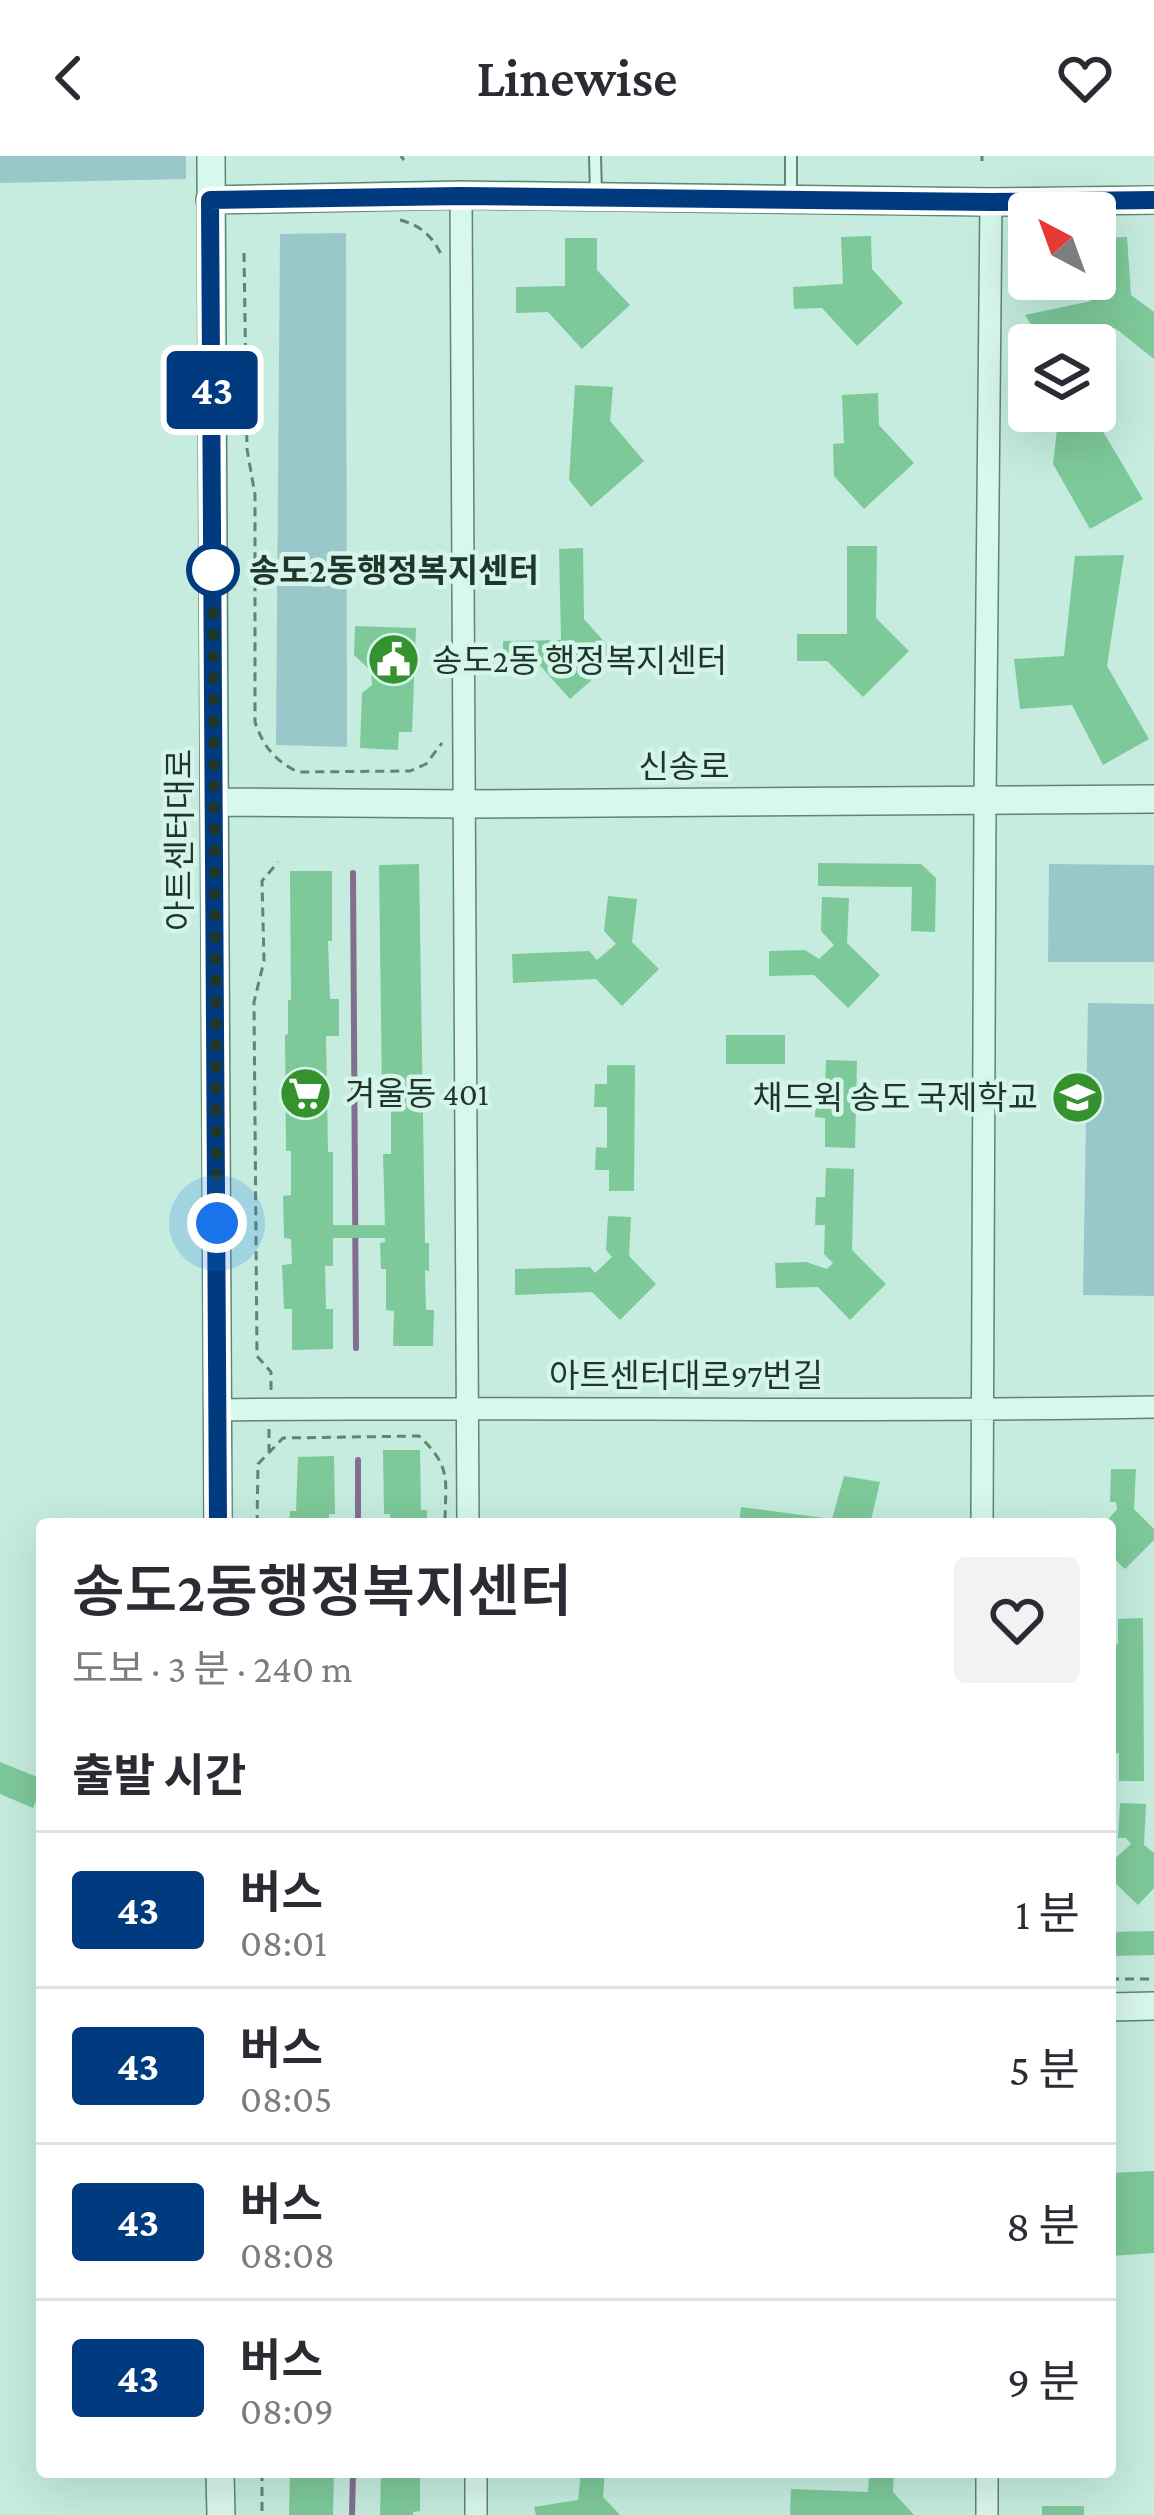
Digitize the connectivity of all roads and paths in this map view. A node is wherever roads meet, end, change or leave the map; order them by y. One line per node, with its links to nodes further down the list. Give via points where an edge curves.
1 (211, 156): 6 (street, 아트센터대로)
2 (595, 156): 5 (lane)
3 (791, 156): 7 (lane)
4 (461, 196): 5 (street); 6 (street); 17 (street)
5 (596, 197): 7 (street)
6 (210, 200): 16 (street, 아트센터대로)
7 (791, 200): 9 (street)
8 (1154, 200): 9 (street)
9 (991, 202): 15 (street)
10 (398, 220): 12 (path, via 422,228)
11 (244, 253): 13 (path, via 259,734 298,772 410,771 426,764)
12 (442, 257)
13 (446, 731)
14 (1154, 799): 15 (street, 신송로)
15 (985, 800): 17 (street, 신송로); 23 (street)
16 (215, 802): 17 (street, 신송로); 22 (street, 아트센터대로)
17 (466, 804): 20 (street)
18 (278, 862): 19 (path, via 262,881 264,961 254,1003 257,1356 271,1372)
19 (271, 1392)
20 (466, 1407): 22 (street, 아트센터대로97번길); 23 (street, 아트센터대로97번길); 29 (street)
21 (1154, 1407): 23 (street, 아트센터대로97번길)
22 (218, 1410): 26 (street, 아트센터대로)
23 (981, 1410): 30 (street)
24 (269, 1434): 25 (path)
25 (269, 1452): 27 (path, via 258,1464); 28 (path, via 284,1438 419,1436 445,1469)
26 (218, 1518)
27 (257, 1518)
28 (445, 1518)
29 (468, 1518)
30 (982, 1518)
31 (1116, 1979): 32 (path)
32 (1154, 1979)
33 (1154, 2006): 34 (street)
34 (1116, 2007)
35 (220, 2478): 39 (street)
36 (262, 2478): 40 (path)
37 (476, 2478): 41 (street)
38 (987, 2478): 42 (street)
39 (221, 2515)
40 (262, 2515)
41 (476, 2515)
42 (987, 2515)

